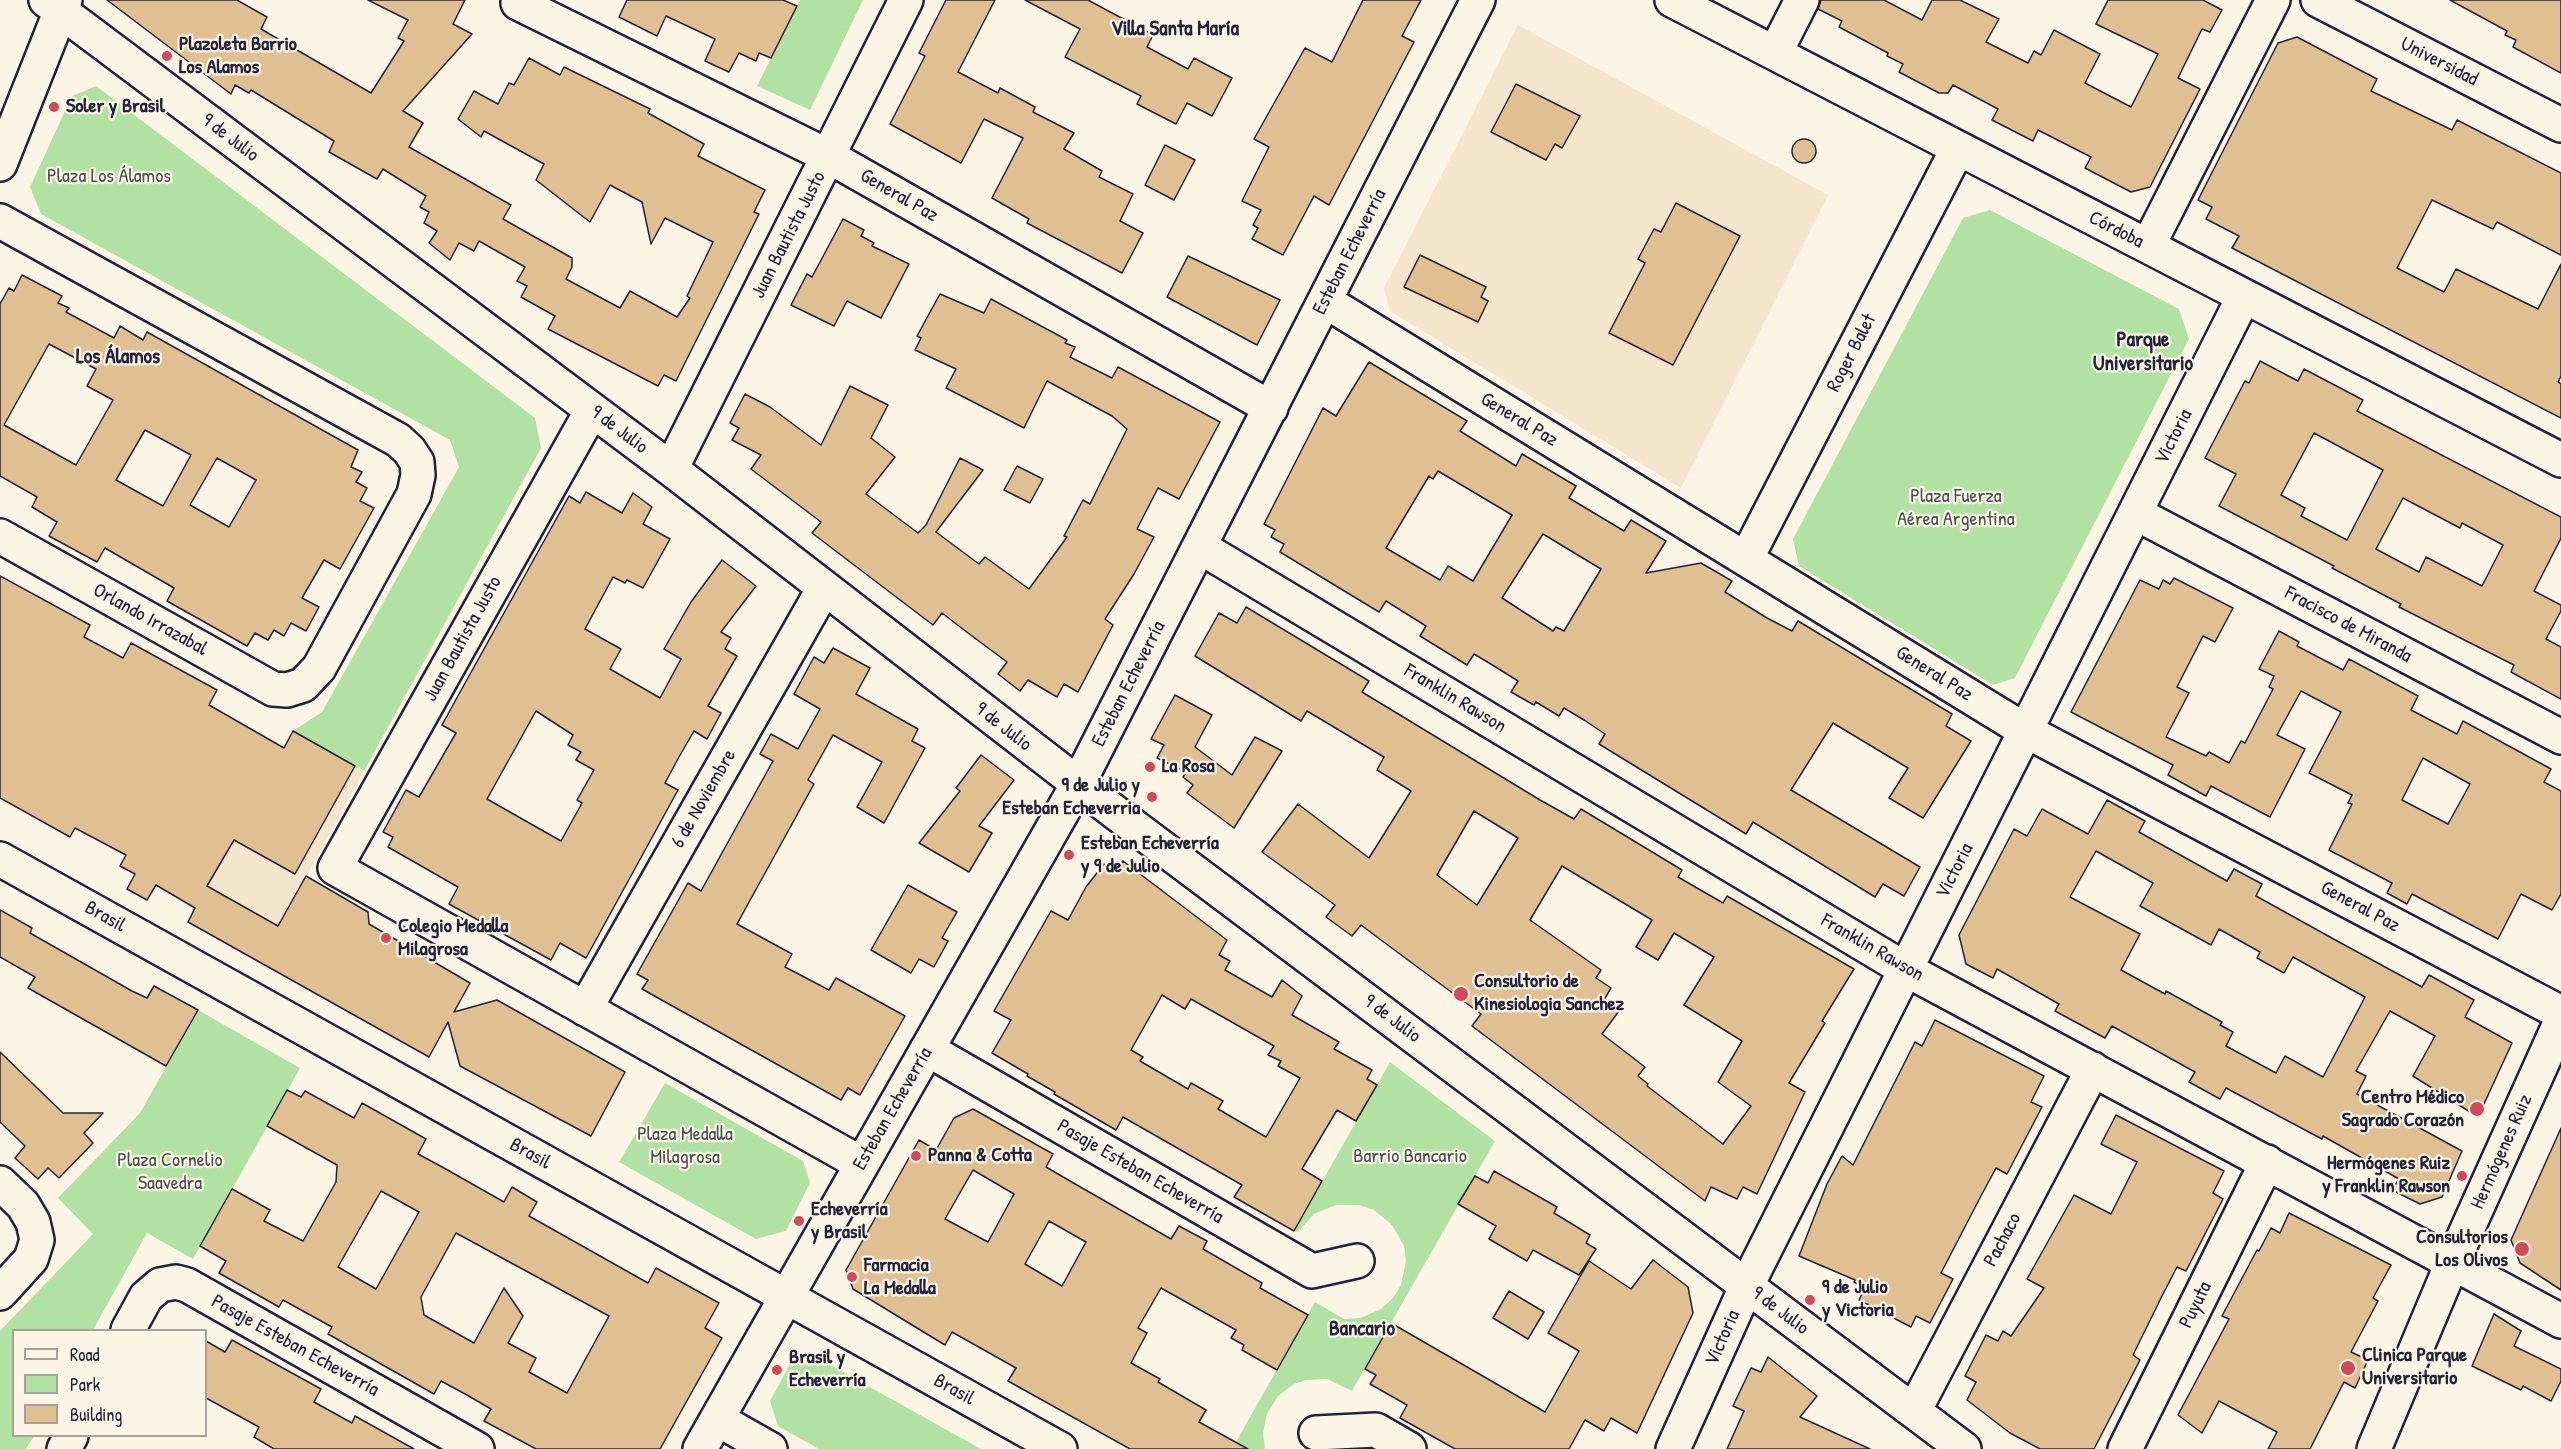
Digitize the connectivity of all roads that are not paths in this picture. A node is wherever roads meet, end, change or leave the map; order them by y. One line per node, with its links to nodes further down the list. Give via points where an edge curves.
1 (906, 0): 12 (street, Juan Bautista Justo)
2 (1478, 0): 17 (street, Esteban Echeverría)
3 (1672, 0): 9 (street, Córdoba)
4 (1802, 0): 9 (street)
5 (2273, 0): 15 (street)
6 (2318, 0): 10 (street, Universidad)
7 (518, 1): 12 (street, General Paz)
8 (58, 4): 13 (street); 19 (street, 9 de Julio)
9 (1775, 53): 11 (street, Córdoba)
10 (2561, 125)
11 (1958, 148): 15 (street, Córdoba); 25 (street, Roger Balet)
12 (828, 156): 18 (street, General Paz); 21 (street, Juan Bautista Justo)
13 (0, 164)
14 (0, 221): 23 (street, Orlando Irrazabal, via 398,440 417,462 414,494 319,668 303,685 287,690 273,689)
15 (2148, 246): 16 (street, Córdoba)
16 (2244, 296): 20 (street, Córdoba); 22 (street, Victoria)
17 (1325, 301): 18 (street, Esteban Echeverría); 25 (street, General Paz)
18 (1271, 408): 24 (street, Esteban Echeverría)
19 (592, 410): 21 (street, 9 de Julio); 32 (street, Juan Bautista Justo, via 335,868)
20 (2561, 460)
21 (671, 469): 26 (street, 9 de Julio)
22 (2135, 513): 27 (street, Victoria); 28 (street, Fracisco de Miranda)
23 (0, 536)
24 (1200, 547): 29 (street, Esteban Echeverría); 31 (street, Franklin Rawson)
25 (1746, 559): 27 (street, General Paz)
26 (824, 588): 29 (street, 9 de Julio); 32 (street, 6 de Noviembre)
27 (2025, 730): 31 (street, Victoria); 33 (street, General Paz)
28 (2561, 736)
29 (1078, 784): 35 (street, Esteban Echeverría); 42 (street, 9 de Julio)
30 (0, 859): 44 (street, Brasil)
31 (1905, 969): 36 (street, Franklin Rawson); 42 (street, Victoria)
32 (585, 1009): 38 (street)
33 (2561, 1013)
34 (2561, 1021): 41 (street, Hermógenes Ruiz)
35 (927, 1049): 38 (street, Esteban Echeverría); 40 (street, Pasaje Esteban Echeverría, via 1312,1271)
36 (2093, 1069): 37 (street, Franklin Rawson); 47 (street, Pachaco)
37 (2267, 1162): 41 (street, Franklin Rawson); 57 (street, Puyuta)
38 (862, 1164): 44 (street, Esteban Echeverría)
39 (0, 1183): 43 (street, via 23,1204 37,1240 31,1259)
40 (1357, 1260)
41 (2453, 1261): 45 (street, Franklin Rawson); 58 (street, Hermógenes Ruiz)
42 (1747, 1285): 47 (street, 9 de Julio); 55 (street, Victoria)
43 (0, 1293)
44 (786, 1297): 48 (street, Esteban Echeverría); 53 (street, Brasil)
45 (2561, 1321)
46 (129, 1329): 50 (street, Pasaje Esteban Echeverría, via 146,1297 160,1285 187,1285)
47 (1914, 1411): 56 (street, 9 de Julio)
48 (717, 1419): 51 (street, Esteban Echeverría); 52 (street)
49 (1316, 1433): 54 (street, via 1376,1430)
50 (477, 1449)
51 (700, 1449)
52 (770, 1449)
53 (1060, 1449)
54 (1409, 1449)
55 (1673, 1449)
56 (1965, 1449)
57 (2125, 1449)
58 (2374, 1449)

